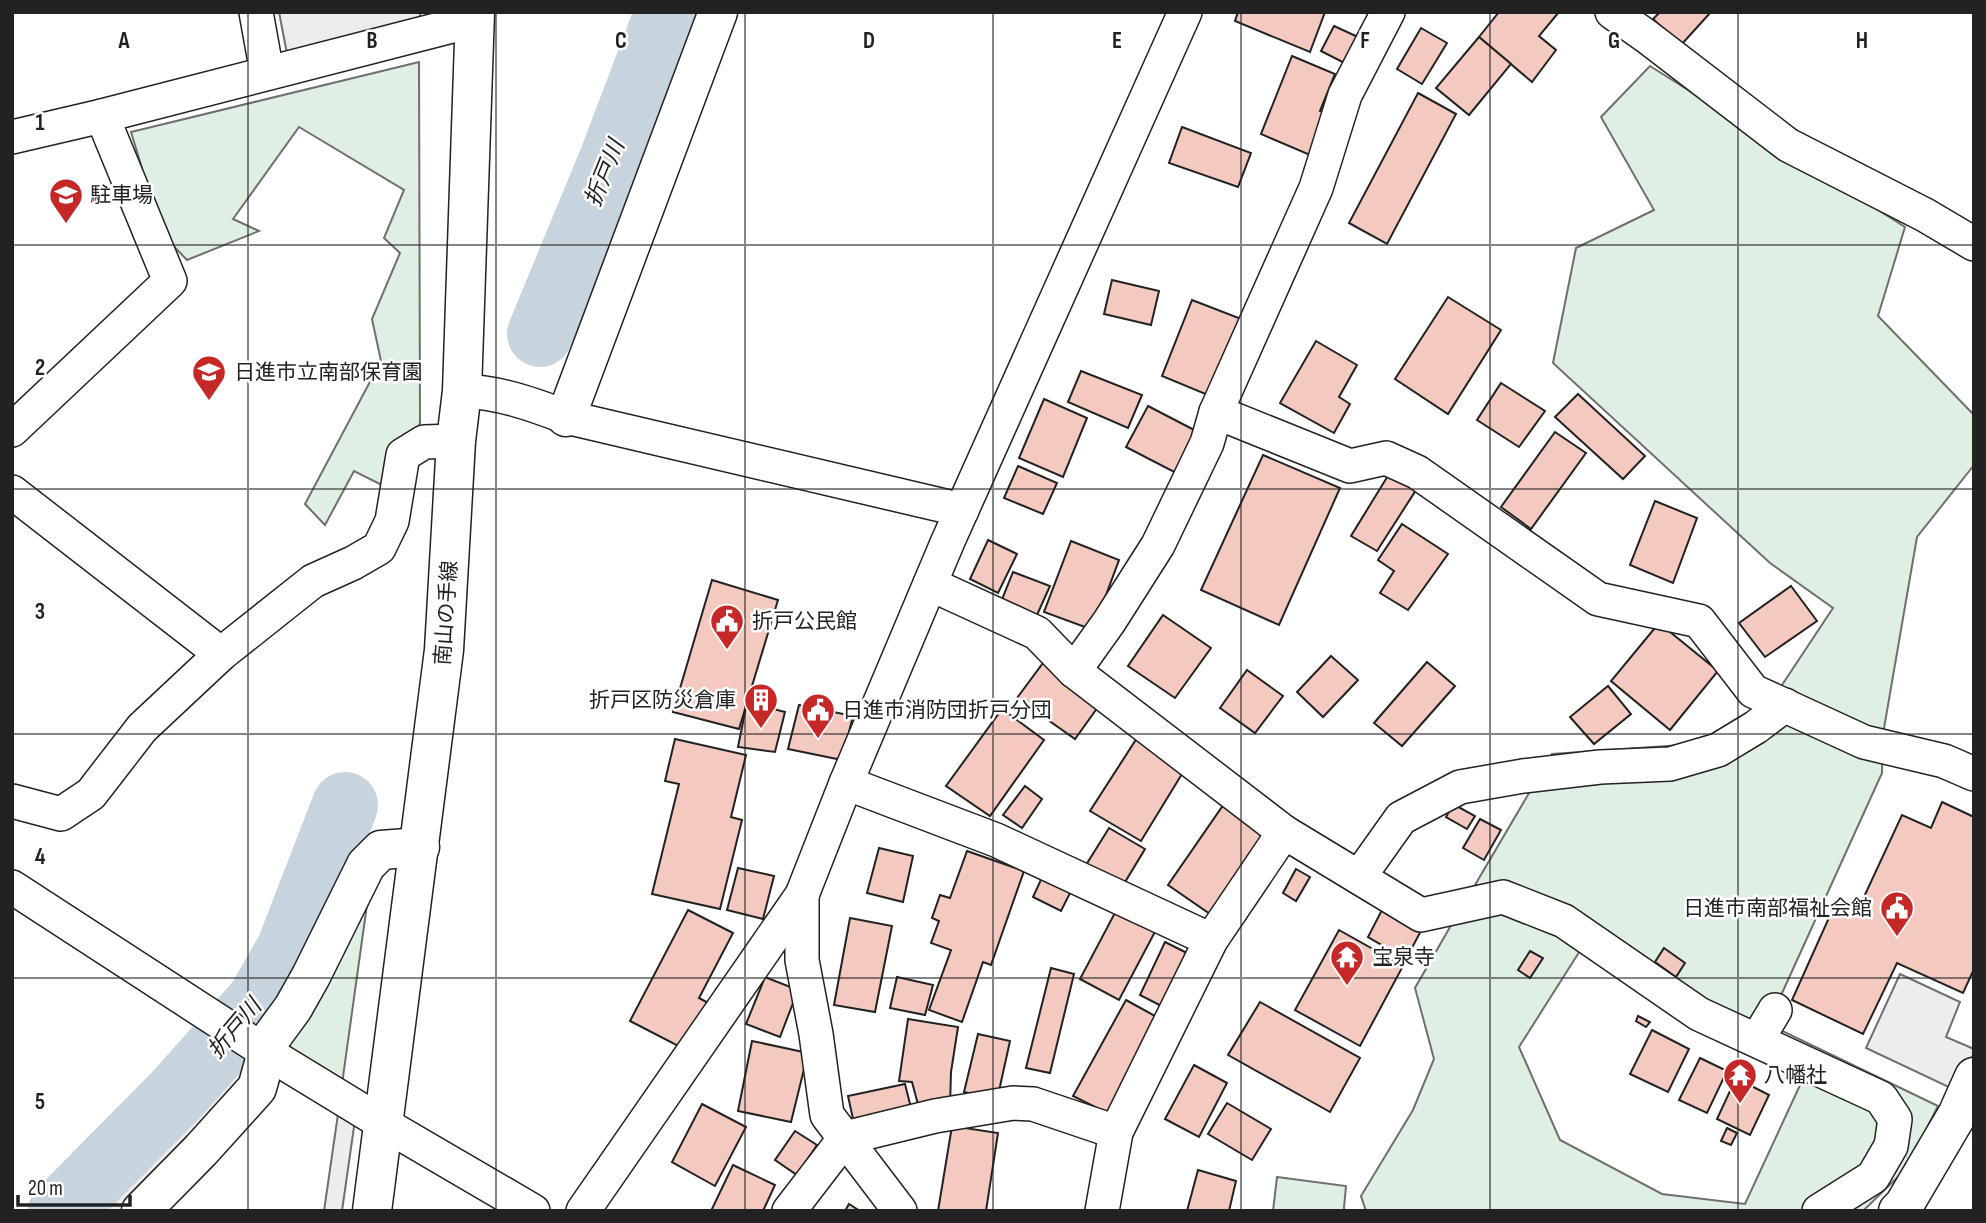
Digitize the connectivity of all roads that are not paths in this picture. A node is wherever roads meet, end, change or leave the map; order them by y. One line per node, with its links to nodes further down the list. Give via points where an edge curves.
1 (256, 12): 7 (street)
2 (718, 12): 13 (street)
3 (1185, 12): 17 (street)
4 (1388, 12): 12 (street, via 1345,95 1316,188)
5 (1612, 12): 10 (street, via 1787,145)
6 (475, 16): 7 (street); 11 (street, 南山の手線)
7 (267, 73): 8 (street)
8 (102, 116): 9 (street); 14 (street, via 170,281)
9 (12, 137)
10 (1974, 244)
11 (462, 391): 13 (street, via 529,402); 15 (street, 南山の手線)
12 (1216, 412): 20 (street, via 1208,443 1158,545); 21 (street, via 1350,466 1386,458 1418,472 1598,598 1699,621 1753,691)
13 (566, 417): 17 (street)
14 (12, 430)
15 (457, 441): 19 (street, via 424,442 403,455 392,521 379,548 313,581); 26 (street, 南山の手線, via 444,650)
16 (12, 492): 19 (street)
17 (962, 510): 18 (street)
18 (930, 584): 20 (street, via 1037,633); 23 (street)
19 (222, 654): 24 (street, via 142,729 91,794 61,814)
20 (1074, 671): 25 (street)
21 (1785, 705): 22 (street, via 1864,742 1944,761); 27 (street, via 1718,750 1670,764 1600,767 1460,787 1401,818)
22 (1974, 774)
23 (846, 783): 29 (street); 30 (street, via 996,840)
24 (12, 801)
25 (1284, 832): 27 (street); 30 (street)
26 (420, 847): 33 (street, via 382,850 366,865 311,976); 35 (street, 南山の手線)
27 (1359, 877): 32 (street, via 1421,915 1503,897 1564,921 1699,1014)
28 (12, 887): 33 (street)
29 (802, 895): 37 (street, via 802,960 827,1115); 41 (street)
30 (1211, 940): 36 (street)
31 (1775, 1010): 32 (street)
32 (1757, 1040): 45 (street, via 1881,1098 1895,1118 1891,1146 1873,1177)
33 (261, 1049): 35 (street); 38 (street, via 263,1069 257,1088)
34 (1974, 1077): 46 (street, via 1957,1115)
35 (384, 1124): 39 (street, 南山の手線); 40 (street)
36 (1116, 1132): 37 (street, via 1033,1104 1013,1103); 44 (street)
37 (845, 1138): 42 (street); 43 (street)
38 (141, 1211)
39 (372, 1211)
40 (533, 1211)
41 (583, 1211)
42 (789, 1211)
43 (900, 1211)
44 (1102, 1211)
45 (1819, 1211)
46 (1898, 1211)

